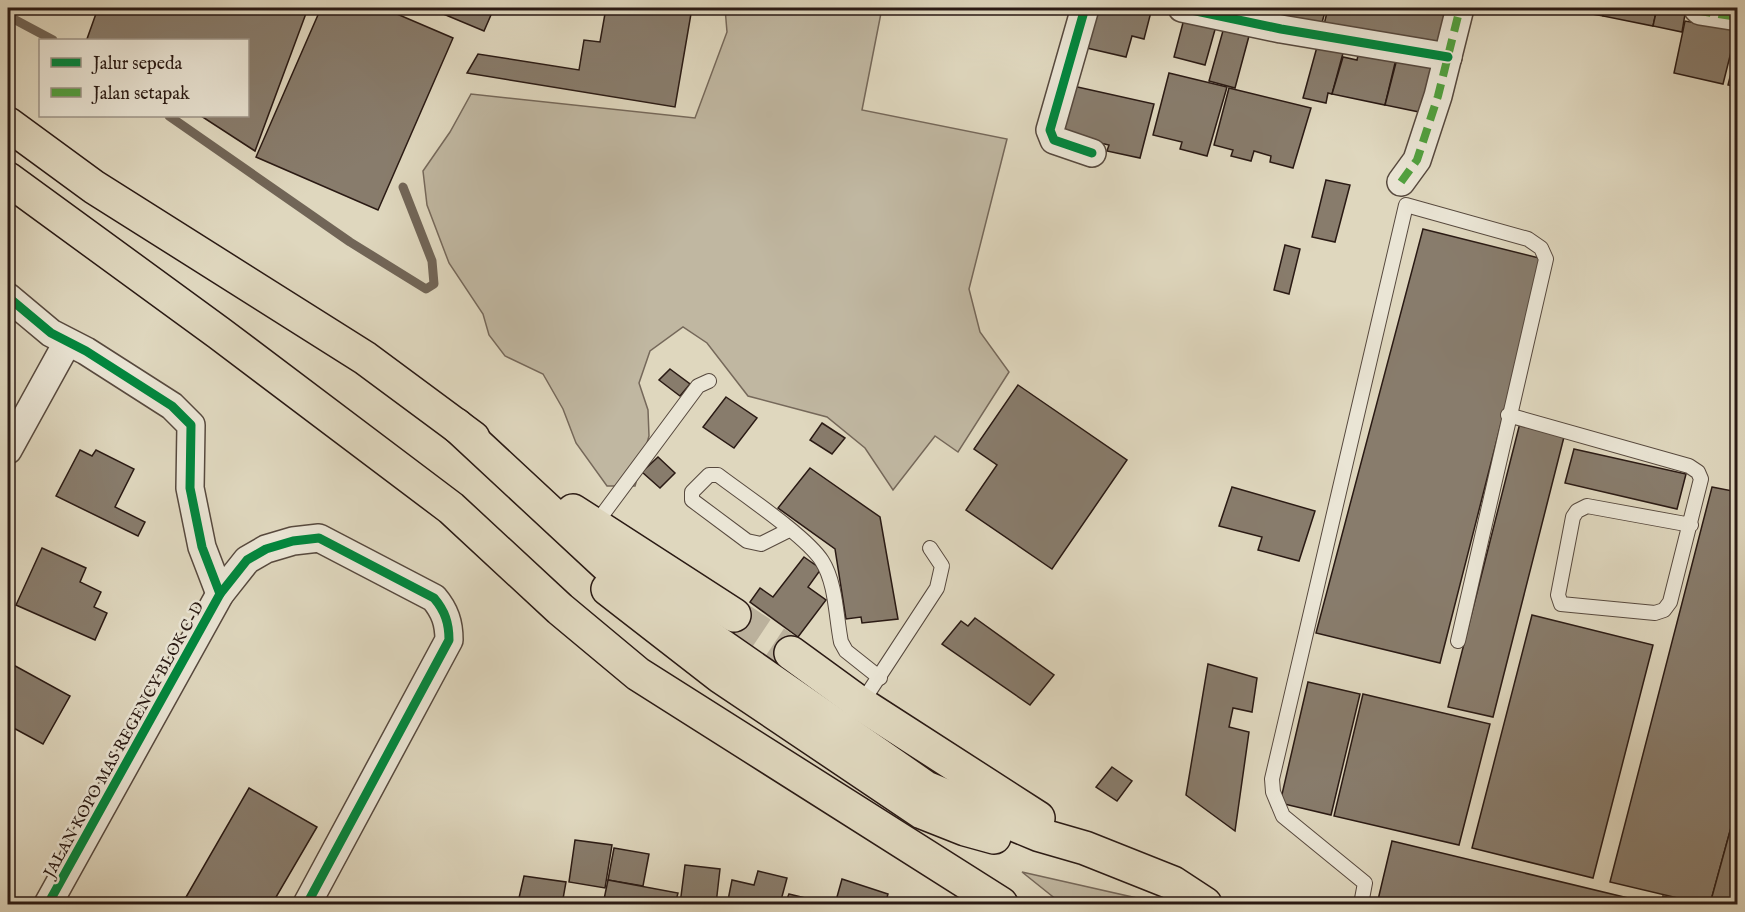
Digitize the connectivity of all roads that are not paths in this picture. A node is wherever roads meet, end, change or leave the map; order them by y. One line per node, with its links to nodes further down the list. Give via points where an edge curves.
1 (1085, 8): 8 (street, via 1050,130 1054,140)
2 (1182, 8): 6 (street)
3 (1460, 8): 6 (street)
4 (1697, 8): 5 (street)
5 (1737, 17)
6 (1448, 57): 10 (street, via 1417,160)
7 (8, 124): 15 (highway, via 94,187 365,358)
8 (1092, 153)
9 (8, 179): 30 (highway, via 451,508 560,609 638,674)
10 (1401, 182)
11 (8, 297): 12 (street)
12 (68, 343): 16 (street); 21 (street, via 172,406 191,425 190,488 202,547)
13 (709, 381): 18 (lane, via 698,386)
14 (1508, 415): 17 (lane, via 1695,469 1701,484); 23 (lane); 32 (lane, via 1545,264 1543,252 1528,239 1407,205 1272,779 1283,816 1365,883)
15 (456, 425): 18 (highway); 27 (highway, via 530,515 595,578 640,617 817,743 922,812 964,829 1007,840)
16 (8, 450)
17 (1691, 525): 17 (lane, via 1670,602 1664,610 1656,613 1568,607 1558,600 1577,510 1587,506)
18 (593, 526): 22 (highway)
19 (789, 530): 19 (lane, via 718,475 709,475 692,492 692,500 747,541 761,544); 25 (lane, via 823,562 846,651)
20 (930, 548): 25 (lane, via 942,566 937,588)
21 (220, 594): 28 (street, JALAN KOPO MAS REGENCY BLOK C-D); 29 (street, JALAN KOPO MAS REGENCY BLOK C-D, via 247,560 266,549 319,538 434,598 449,625 449,640)
22 (734, 615)
23 (1458, 641)
24 (791, 653): 26 (highway)
25 (880, 678): 26 (lane)
26 (861, 704): 27 (highway)
27 (1084, 848): 31 (highway, via 1173,884)
28 (48, 904)
29 (307, 904)
30 (1002, 904)
31 (1205, 904)
32 (1361, 904)

